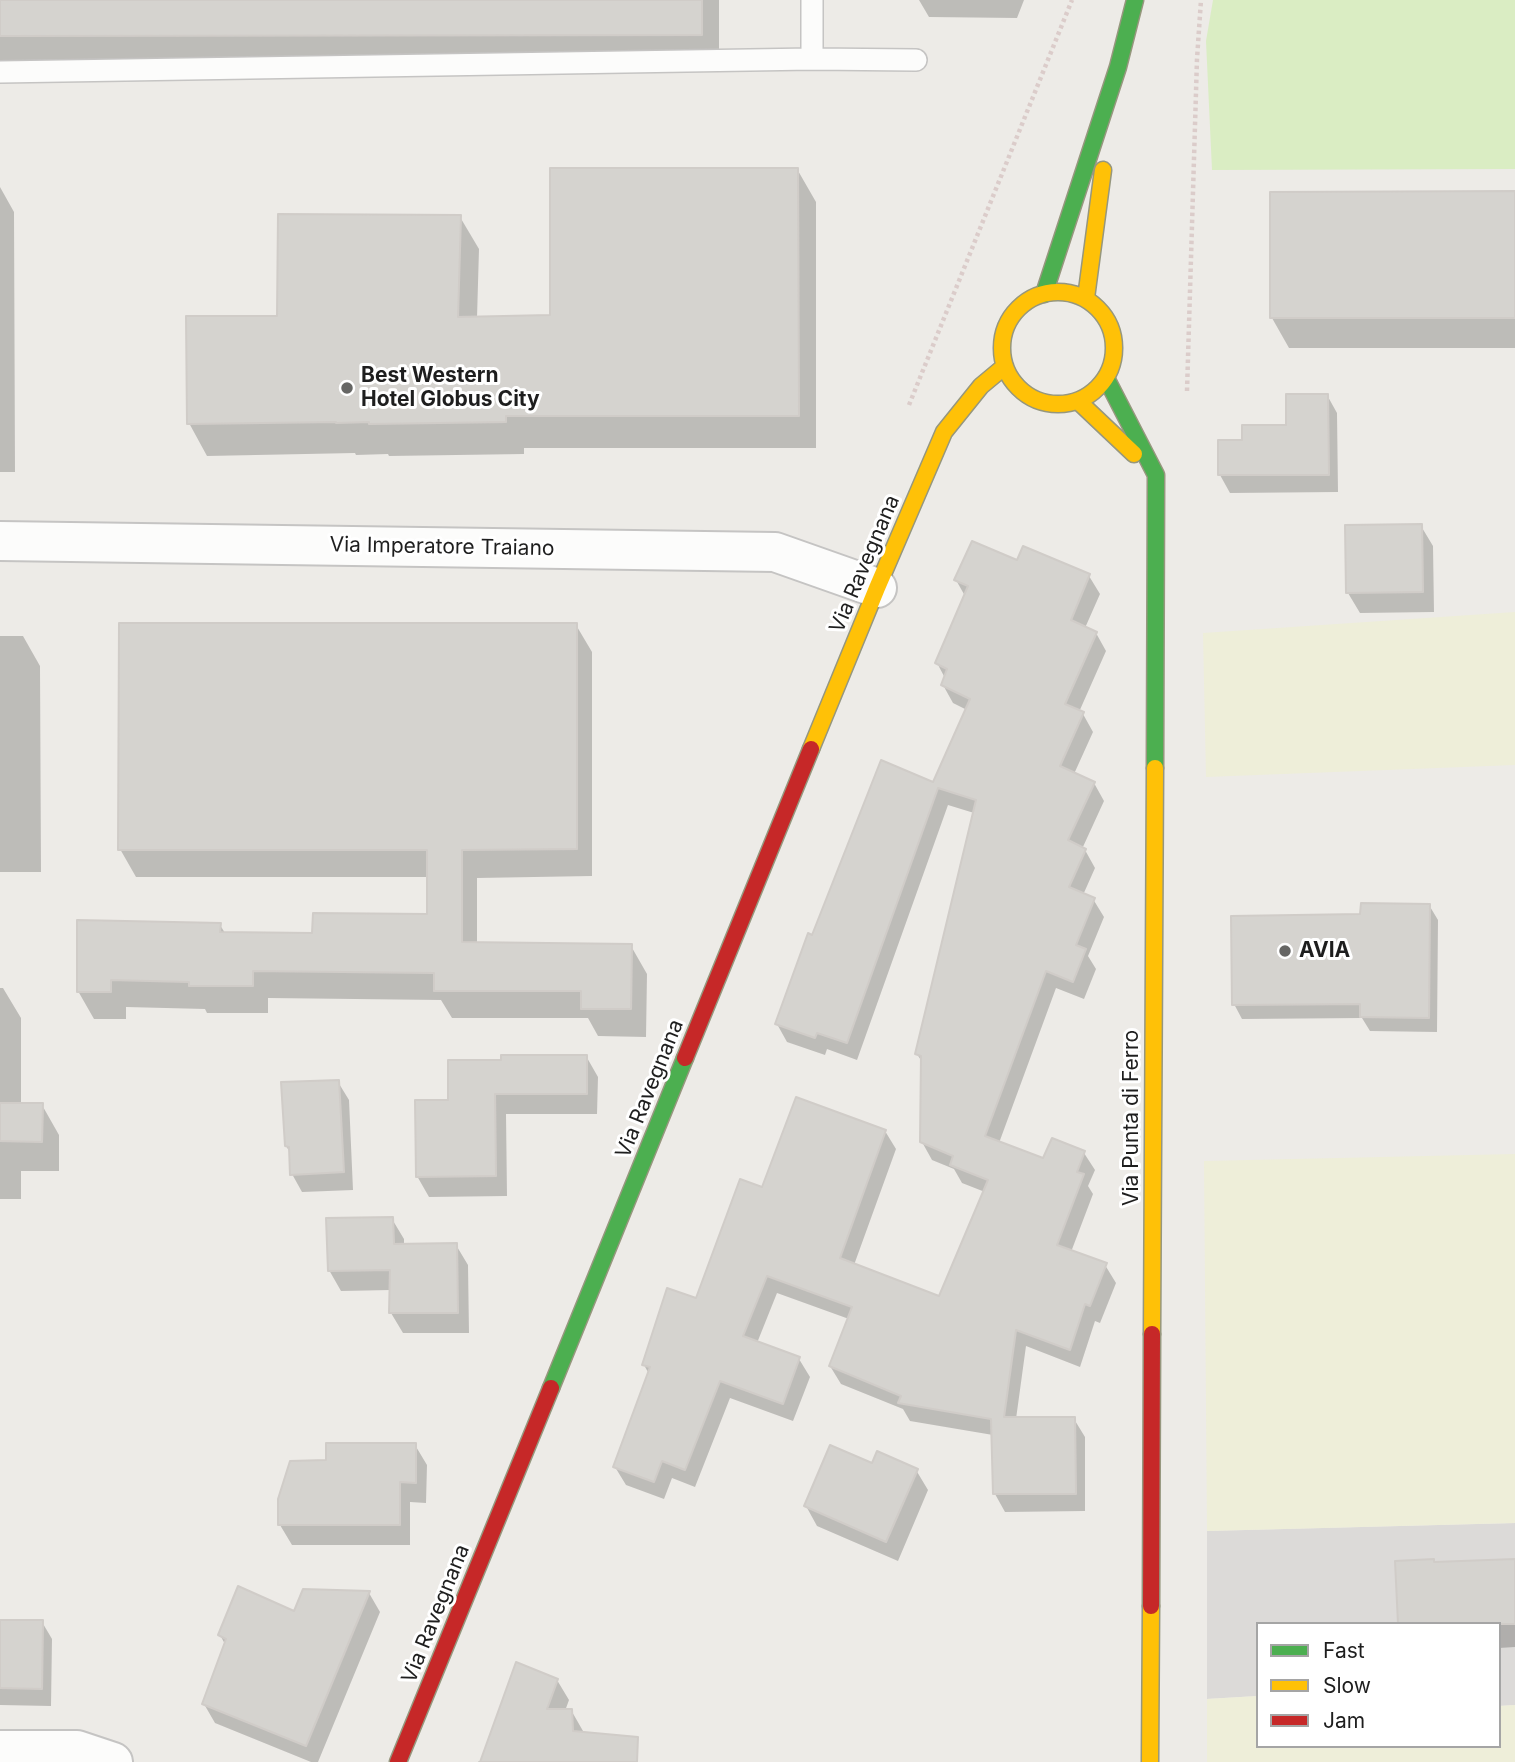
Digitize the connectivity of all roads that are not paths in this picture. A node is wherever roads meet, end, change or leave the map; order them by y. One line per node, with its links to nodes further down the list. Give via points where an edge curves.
1 (812, 0): 3 (lane)
2 (1135, 0): 5 (main road)
3 (812, 60): 4 (lane); 6 (lane)
4 (916, 60)
5 (1118, 67): 7 (main road); 8 (main road)
6 (0, 72)
7 (1044, 294): 8 (main road, via 1073,293); 9 (main road, via 1027,301 1005,330)
8 (1086, 298): 10 (main road, via 1110,325 1115,343)
9 (1005, 366): 11 (main road, via 1014,391 1047,403); 13 (main road, Via Ravegnana, via 981,386)
10 (1106, 378): 11 (main road); 14 (main road, Via Punta di Ferro)
11 (1078, 401): 14 (main road)
12 (976, 414): 13 (main road)
13 (944, 432): 16 (main road, Via Ravegnana)
14 (1156, 475): 20 (main road, Via Punta di Ferro)
15 (0, 541): 16 (street, Via Imperatore Traiano, via 775,552)
16 (877, 588): 19 (main road, Via Ravegnana)
17 (0, 1750): 18 (street, via 77,1750)
18 (113, 1762)
19 (398, 1762)
20 (1150, 1762)

